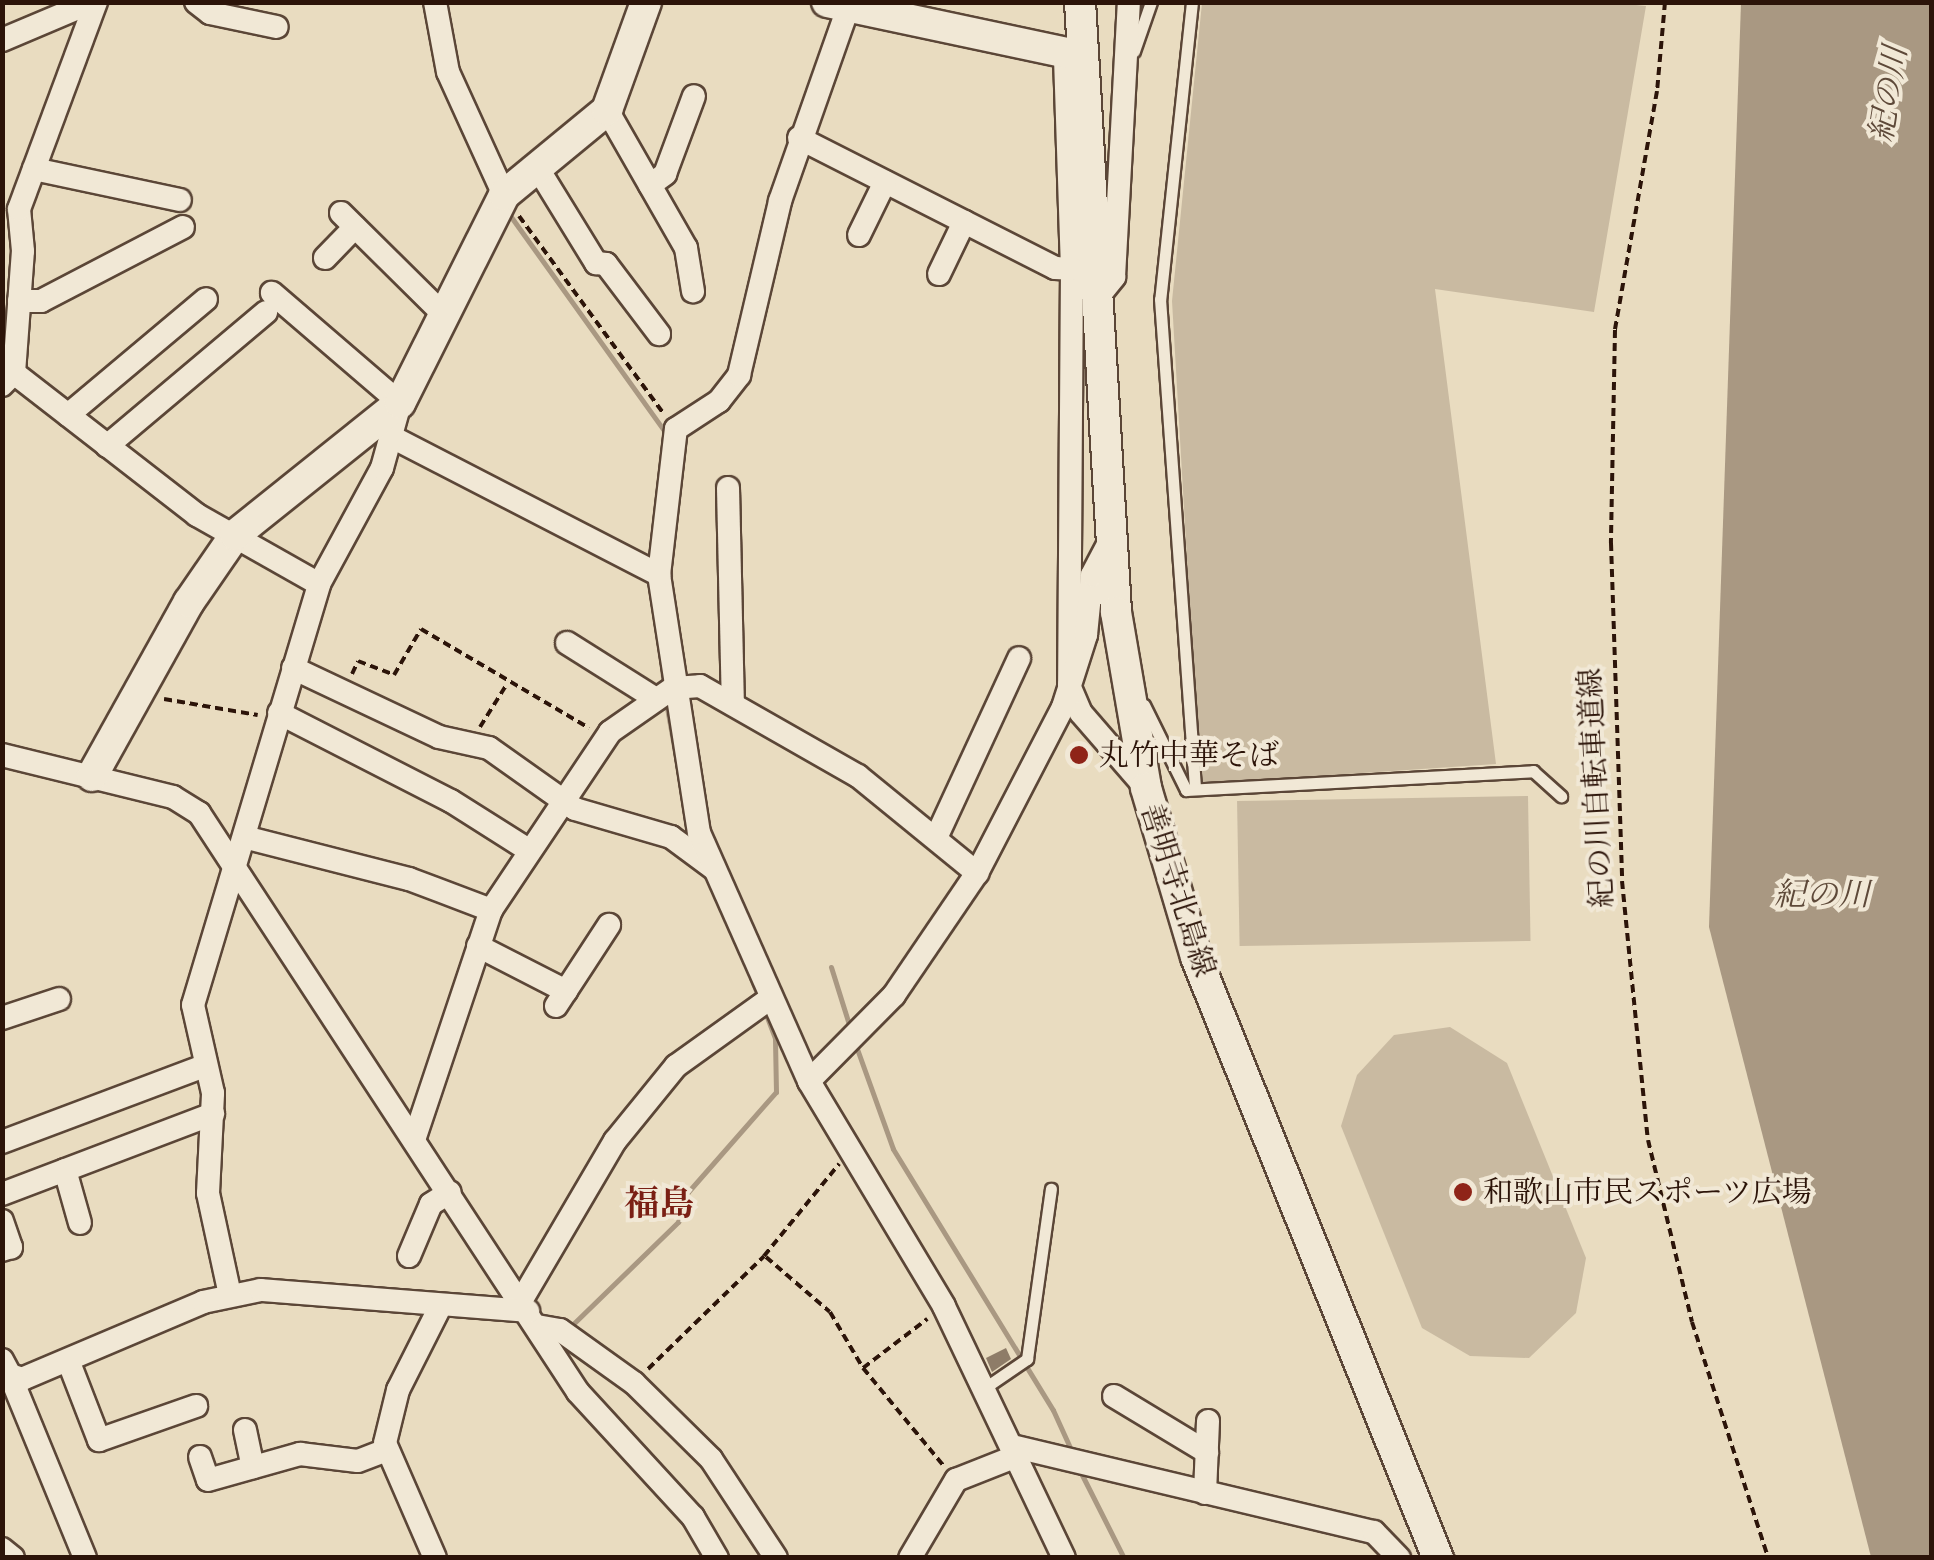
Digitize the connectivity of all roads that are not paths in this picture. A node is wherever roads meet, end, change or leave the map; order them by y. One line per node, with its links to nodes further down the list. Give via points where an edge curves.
1 (94, 2): 11 (street); 18 (street)
2 (196, 2): 10 (street, via 210,13)
3 (435, 2): 21 (street, via 448,72)
4 (646, 2): 15 (main road)
5 (1080, 2): 12 (main road, 善明寺北島線)
6 (1129, 2): 13 (street)
7 (1152, 2): 13 (lane)
8 (1192, 2): 57 (lane, via 1160,299)
9 (842, 4): 12 (main road); 16 (street)
10 (276, 27)
11 (2, 40)
12 (1073, 57): 28 (street); 31 (main road, 善明寺北島線)
13 (1125, 74): 31 (street, via 1114,278)
14 (694, 96): 20 (street, via 666,174)
15 (607, 110): 17 (main road); 20 (street)
16 (799, 138): 19 (street); 44 (street, via 759,272 739,375 719,401 676,429)
17 (537, 167): 21 (main road); 35 (street, via 596,263 606,264)
18 (34, 170): 22 (street); 23 (street)
19 (885, 182): 24 (street); 26 (street)
20 (650, 184): 30 (street, via 686,248)
21 (501, 199): 34 (main road)
22 (180, 200)
23 (11, 220): 33 (street)
24 (964, 222): 28 (street, via 1055,268); 29 (street)
25 (184, 227): 33 (street)
26 (859, 235)
27 (325, 258): 34 (street, via 348,220)
28 (1072, 269): 50 (street)
29 (939, 274)
30 (693, 291)
31 (1098, 297): 43 (main road, 善明寺北島線)
32 (206, 299): 38 (street)
33 (13, 313): 36 (street)
34 (443, 314): 37 (main road)
35 (659, 334)
36 (8, 379): 38 (street)
37 (400, 404): 39 (street); 40 (street, via 269,303); 42 (main road)
38 (68, 415): 40 (street)
39 (392, 437): 44 (street); 45 (street)
40 (107, 446): 42 (street)
41 (728, 488): 52 (street)
42 (235, 535): 45 (street); 55 (main road, via 134,694)
43 (1112, 539): 49 (main road, 善明寺北島線); 50 (street, via 1092,574 1086,635)
44 (659, 574): 51 (street)
45 (320, 584): 48 (street)
46 (567, 643): 51 (street)
47 (1020, 658): 61 (street)
48 (293, 668): 53 (street); 59 (street, via 439,737 489,748)
49 (1126, 670): 56 (main road, 善明寺北島線); 57 (lane, via 1186,790)
50 (1069, 685): 56 (street, via 1081,713); 65 (street)
51 (664, 694): 52 (street, via 700,686); 59 (street, via 606,739); 63 (street)
52 (733, 704): 61 (street, via 858,776)
53 (278, 716): 60 (street); 62 (street, via 452,801)
54 (2, 755): 55 (street)
55 (92, 776): 64 (street, via 192,805)
56 (1146, 788): 112 (main road, 善明寺北島線, via 1196,957)
57 (1195, 789): 58 (lane, via 1533,770)
58 (1561, 796)
59 (564, 801): 62 (street); 63 (street, via 671,837)
60 (244, 837): 64 (street); 66 (street, via 409,879)
61 (936, 838): 65 (street)
62 (526, 849): 66 (street)
63 (704, 864): 70 (street)
64 (236, 869): 72 (street, via 193,1005); 75 (street)
65 (977, 874): 73 (street, via 927,953)
66 (491, 910): 68 (street)
67 (610, 925): 68 (street, via 561,998)
68 (478, 946): 75 (street)
69 (59, 999): 71 (street)
70 (764, 1003): 73 (street); 87 (street, via 676,1066 614,1140)
71 (2, 1018)
72 (204, 1066): 74 (street); 76 (street)
73 (810, 1082): 90 (street)
74 (213, 1114): 77 (street); 85 (street, via 208,1193)
75 (415, 1138): 79 (street)
76 (2, 1142)
77 (65, 1170): 80 (street); 82 (street)
78 (1051, 1190): 90 (lane, via 1025,1362)
79 (450, 1192): 84 (street, via 431,1204); 87 (street)
80 (2, 1194)
81 (2, 1221): 83 (street, via 10,1247)
82 (80, 1223)
83 (2, 1250)
84 (408, 1256)
85 (230, 1295): 86 (street, via 261,1290); 88 (street)
86 (441, 1305): 87 (street); 95 (street, via 391,1406)
87 (543, 1321): 106 (street, via 578,1392 693,1517); 107 (street, via 634,1383 712,1459)
88 (68, 1360): 89 (street, via 22,1379); 92 (street, via 99,1440)
89 (6, 1368): 104 (street)
90 (986, 1388): 96 (street)
91 (1114, 1396): 97 (street)
92 (196, 1406)
93 (1208, 1420): 97 (street)
94 (245, 1430): 99 (street)
95 (387, 1450): 99 (street, via 358,1460 300,1454); 105 (street)
96 (1018, 1451): 100 (street); 108 (street, via 956,1480); 109 (street)
97 (1207, 1452): 100 (street)
98 (200, 1458): 99 (street, via 208,1480)
99 (253, 1468)
100 (1204, 1493): 101 (street)
101 (1374, 1532): 110 (street); 111 (street)
102 (2, 1550): 103 (street)
103 (13, 1558)
104 (86, 1558)
105 (435, 1558)
106 (717, 1558)
107 (776, 1558)
108 (910, 1558)
109 (1064, 1558)
110 (1384, 1558)
111 (1399, 1558)
112 (1438, 1558)

